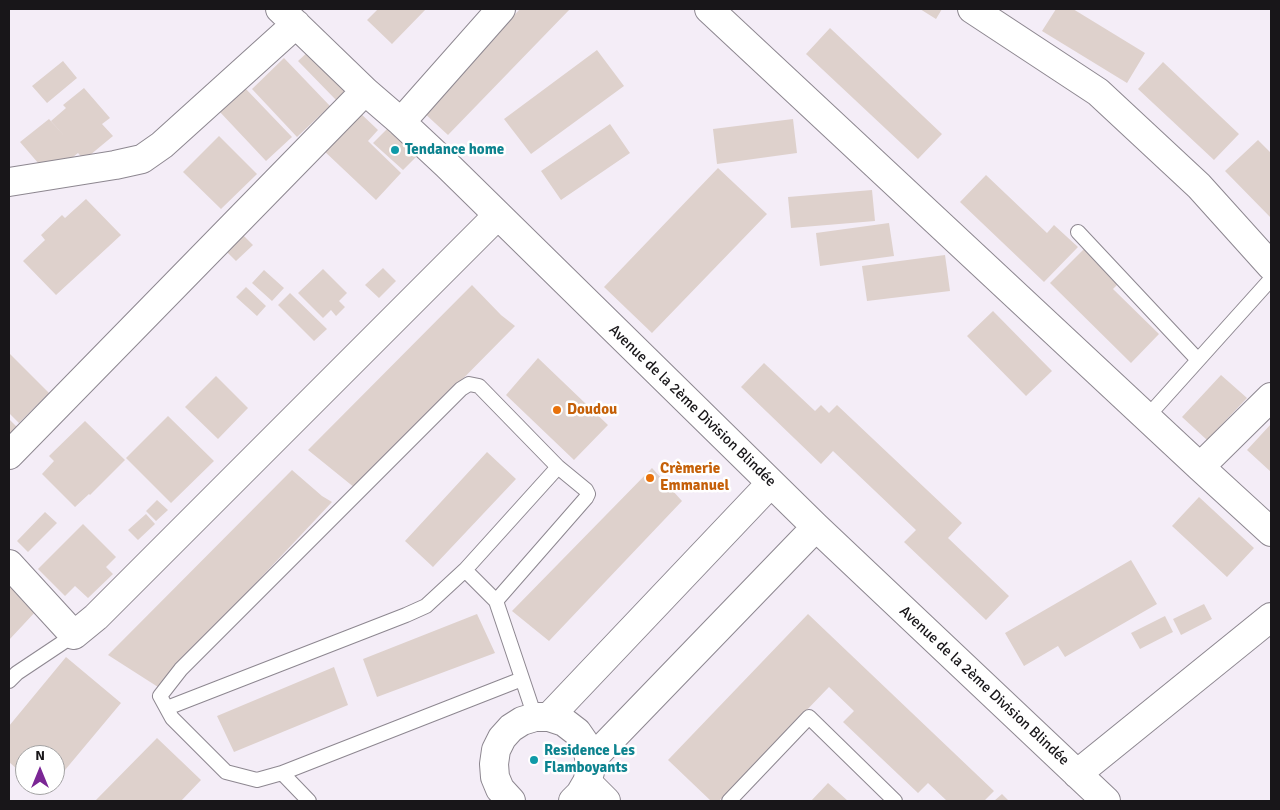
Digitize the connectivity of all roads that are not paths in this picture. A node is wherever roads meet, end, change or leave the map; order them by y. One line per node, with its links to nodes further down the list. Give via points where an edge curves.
1 (502, 9): 6 (street)
2 (709, 9): 14 (street)
3 (972, 9): 10 (street, via 1098,92 1199,186)
4 (288, 16): 5 (street, Avenue de la 2ème Division Blindée); 7 (street, via 162,144 142,159)
5 (365, 91): 6 (street, Avenue de la 2ème Division Blindée); 15 (street)
6 (401, 122): 8 (street, Avenue de la 2ème Division Blindée)
7 (9, 182)
8 (498, 216): 18 (street, Avenue de la 2ème Division Blindée); 25 (street, via 96,617)
9 (1078, 232): 12 (lane)
10 (1271, 266)
11 (1271, 279): 12 (lane)
12 (1198, 360): 14 (lane)
13 (1271, 397): 17 (street)
14 (1146, 417): 17 (street)
15 (9, 455)
16 (558, 467): 22 (lane); 23 (lane, via 588,494); 28 (lane, via 480,386 469,384 181,669 160,696)
17 (1200, 467): 20 (street)
18 (771, 483): 19 (street, Avenue de la 2ème Division Blindée); 29 (street)
19 (816, 527): 31 (street, Avenue de la 2ème Division Blindée); 32 (street)
20 (1271, 532)
21 (9, 564): 25 (street)
22 (466, 570): 23 (lane); 28 (lane, via 426,606)
23 (496, 601): 26 (lane)
24 (1271, 617): 31 (street)
25 (74, 635): 27 (lane)
26 (522, 679): 29 (lane); 30 (lane)
27 (9, 681)
28 (167, 708): 30 (lane, via 172,718 226,772 257,780)
29 (542, 717): 32 (street, via 564,722 586,745); 34 (street, via 522,721 511,728 496,750 495,777)
30 (282, 773): 33 (lane)
31 (1077, 774): 38 (street, Avenue de la 2ème Division Blindée)
32 (584, 781): 35 (street)
33 (308, 801)
34 (511, 801)
35 (606, 801)
36 (729, 801): 37 (lane, via 809,717)
37 (895, 801)
38 (1106, 801)

